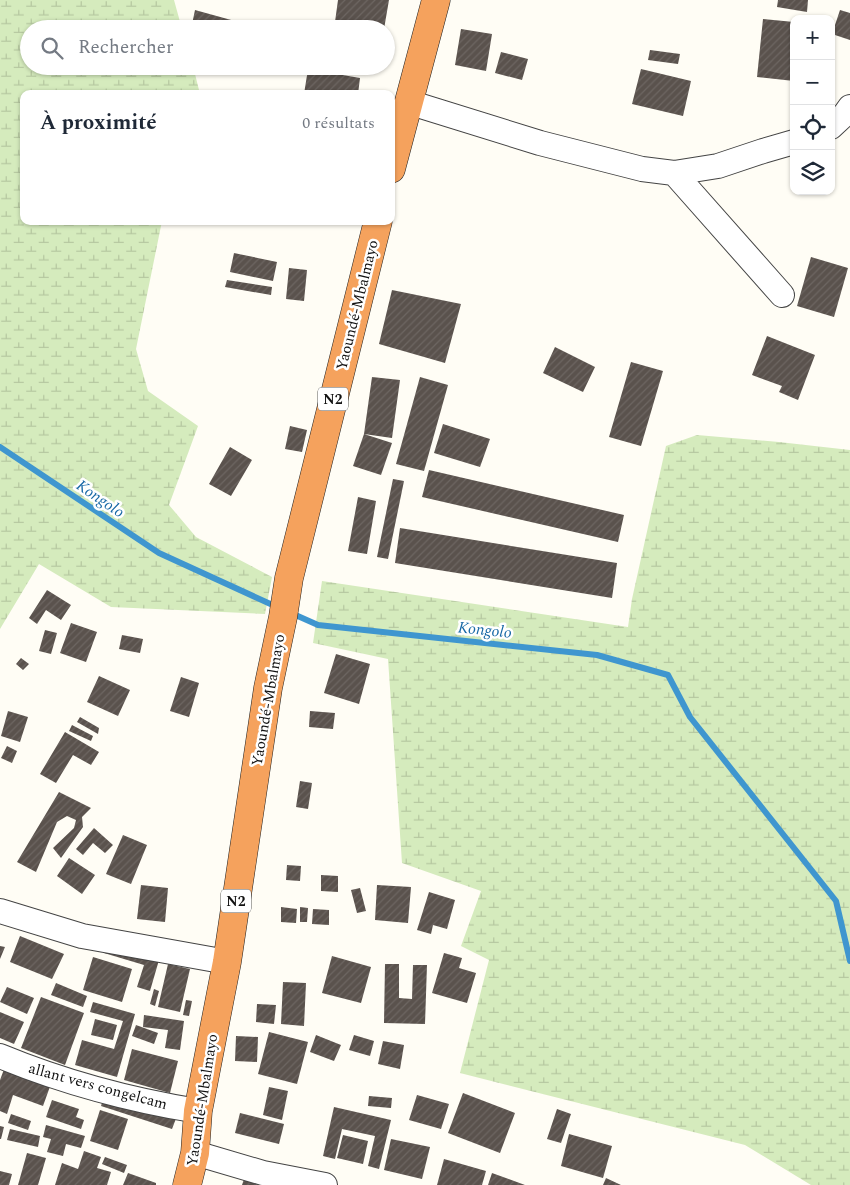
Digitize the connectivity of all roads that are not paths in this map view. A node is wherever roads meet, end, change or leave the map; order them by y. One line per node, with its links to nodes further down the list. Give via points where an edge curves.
1 (436, 0): 2 (highway)
2 (408, 102): 6 (highway); 7 (street, via 540,142 642,169)
3 (850, 107): 4 (street)
4 (835, 123)
5 (790, 143): 7 (street, via 718,166)
6 (395, 153)
7 (674, 174): 9 (street)
8 (377, 225): 11 (highway, Yaoundé-Mbalmayo / N2, via 289,578 268,688)
9 (782, 295)
10 (0, 911): 11 (street, via 82,936)
11 (227, 962): 13 (highway, Yaoundé-Mbalmayo / N2)
12 (0, 1056): 13 (street, allant vers congelcam, via 82,1085)
13 (198, 1111): 14 (highway, Yaoundé-Mbalmayo / N2)
14 (195, 1153): 15 (highway, Yaoundé-Mbalmayo / N2); 16 (street, via 263,1173)
15 (187, 1185)
16 (325, 1185)

